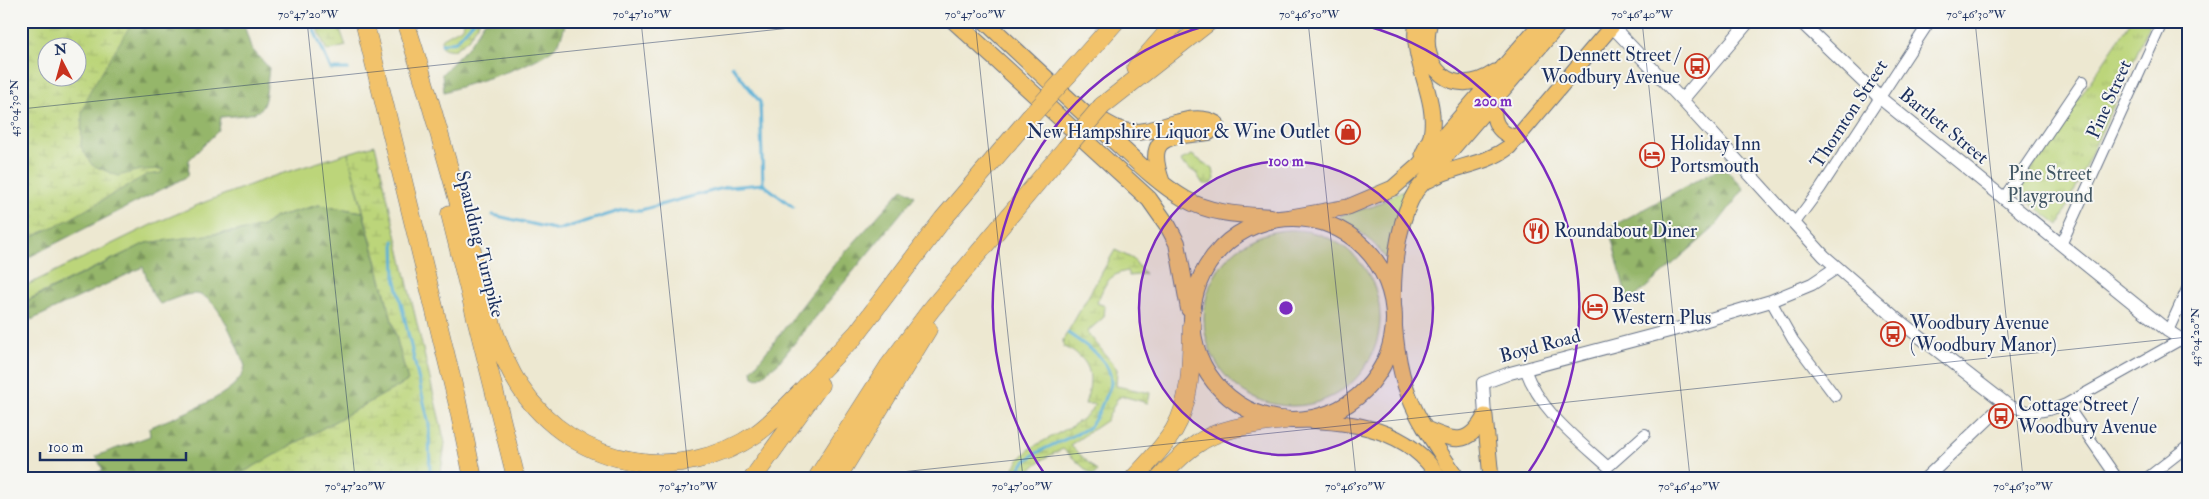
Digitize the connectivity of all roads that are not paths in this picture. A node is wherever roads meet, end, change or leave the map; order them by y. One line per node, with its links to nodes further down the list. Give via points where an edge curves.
1 (364, 21): 50 (highway)
2 (404, 21): 39 (highway, via 432,101 498,341 512,375 528,399 548,421 566,434 598,452 641,462 672,463 717,454 745,441 772,421); 51 (highway, Spaulding Turnpike)
3 (954, 21): 37 (highway, via 1126,176 1154,207 1177,243)
4 (985, 21): 22 (highway)
5 (1116, 21): 39 (highway, bridge, via 943,219)
6 (1177, 21): 23 (highway)
7 (1210, 21): 23 (highway)
8 (1417, 21): 25 (main road, via 1414,38 1431,124 1431,136)
9 (1430, 21): 17 (main road, via 1427,31 1429,54 1433,66 1448,80 1472,84)
10 (1543, 21): 17 (main road)
11 (1562, 21): 19 (main road)
12 (1749, 21): 21 (street)
13 (1800, 21): 20 (street, Bartlett Street)
14 (1930, 21): 20 (street, Thornton Street)
15 (2163, 21): 31 (street, Pine Street)
16 (1609, 24): 21 (street); 24 (main road)
17 (1509, 60): 25 (main road)
18 (2083, 81): 28 (street)
19 (1496, 98): 24 (main road, via 1493,113 1497,127); 27 (main road)
20 (1880, 98): 28 (street, Bartlett Street); 30 (street, Thornton Street)
21 (1682, 100): 30 (street)
22 (1076, 106): 26 (highway); 26 (highway, via 1125,131 1144,131 1177,122 1208,119 1216,124 1209,132 1169,138 1158,146 1154,159)
23 (1102, 106): 34 (highway, bridge)
24 (1518, 138): 27 (main road, via 1490,159 1448,170)
25 (1418, 166): 29 (main road, via 1393,188 1363,202 1333,211)
26 (1162, 183): 29 (highway, via 1202,207 1253,216)
27 (1423, 183): 36 (main road, via 1411,200 1401,225 1395,269)
28 (2003, 199): 31 (street, Bartlett Street)
29 (1291, 217): 36 (highway, via 1330,225 1365,249 1377,263 1388,285); 37 (highway, via 1257,224 1222,248 1200,280 1194,297)
30 (1794, 224): 32 (street)
31 (2061, 246): 38 (street, Bartlett Street)
32 (1836, 268): 35 (street, Boyd Road, via 1812,284); 43 (street)
33 (2188, 287): 38 (street)
34 (946, 291): 53 (highway, via 888,367); 54 (highway, via 920,344)
35 (1771, 301): 41 (street, Boyd Road); 42 (street, via 1793,340)
36 (1394, 322): 46 (highway, via 1386,358 1366,390 1335,411 1311,419); 47 (main road, via 1405,387)
37 (1192, 324): 46 (highway, via 1199,356 1218,387 1248,410); 55 (highway, via 1189,375 1181,417 1169,438)
38 (2168, 331): 40 (street, Bartlett Street)
39 (858, 332): 52 (highway)
40 (2184, 342): 44 (street)
41 (1525, 369): 45 (street, Boyd Road, via 1483,383); 48 (street, via 1548,410 1608,467)
42 (1836, 396)
43 (2005, 403): 44 (street, via 2037,413); 60 (street)
44 (2066, 404): 61 (street)
45 (1485, 416): 47 (main road, via 1479,426 1464,438 1445,439); 59 (main road)
46 (1292, 420): 56 (highway, via 1244,427 1212,436 1198,443); 57 (main road, via 1345,423 1384,432 1416,451)
47 (1426, 429): 58 (main road)
48 (1644, 434)
49 (2188, 446): 62 (street)
50 (473, 478)
51 (516, 478)
52 (753, 478)
53 (817, 478)
54 (837, 478)
55 (1134, 478)
56 (1160, 478)
57 (1439, 478)
58 (1457, 478)
59 (1491, 478)
60 (1926, 478)
61 (2117, 478)
62 (2147, 478)

